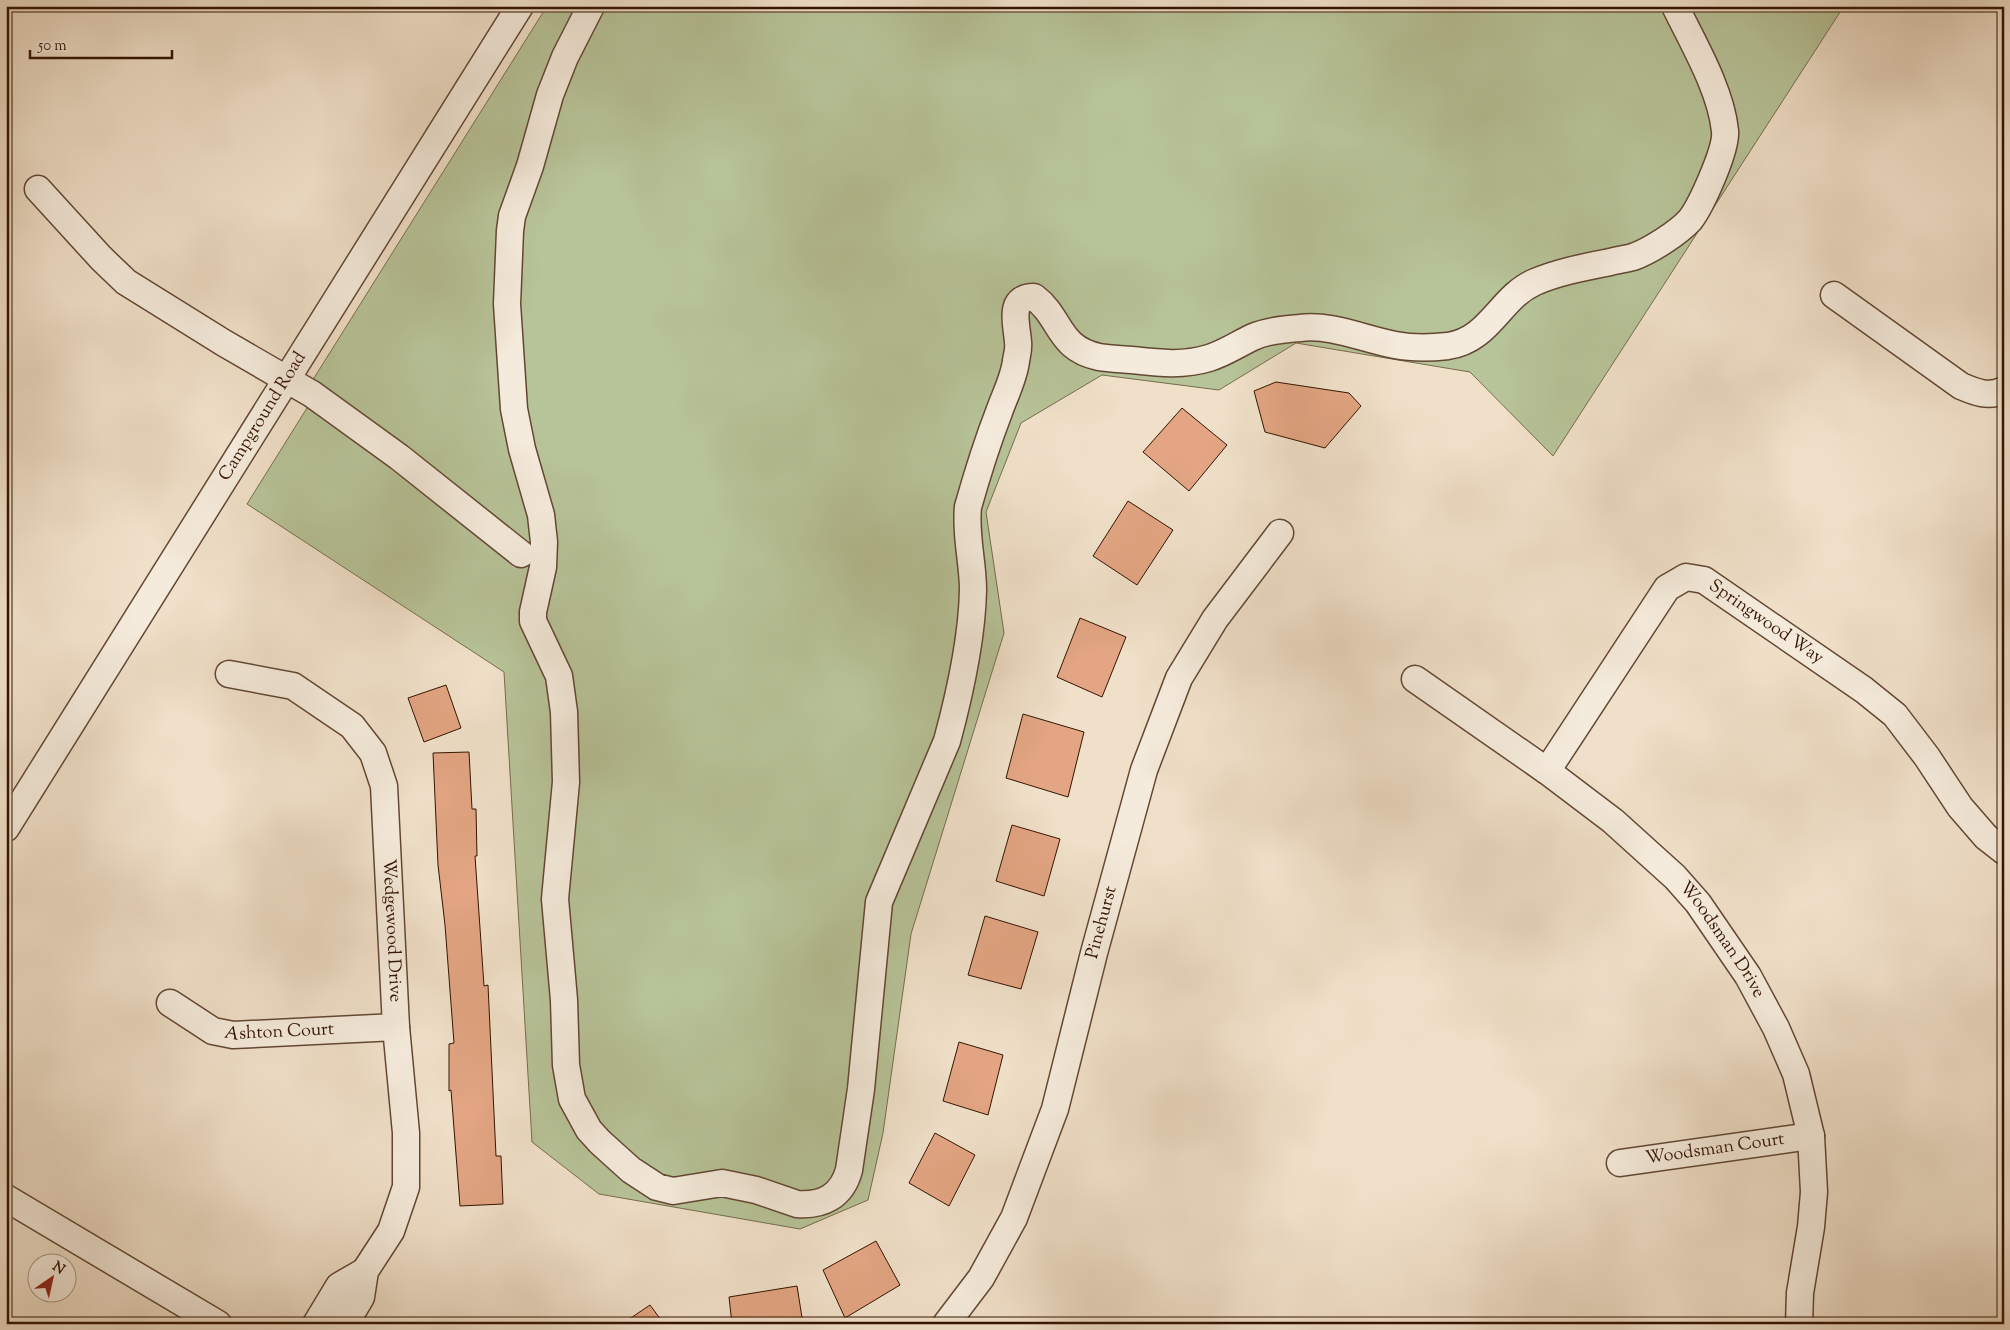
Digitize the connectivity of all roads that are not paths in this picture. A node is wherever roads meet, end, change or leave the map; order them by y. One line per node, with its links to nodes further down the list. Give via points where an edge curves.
1 (520, 6): 6 (street, Campground Road)
2 (591, 6): 3 (street, via 550,95 512,216 508,252 507,304 514,409 541,515 544,542 533,621 559,676 564,712 566,782 555,899 568,1085 589,1130 612,1155 648,1183 673,1191 722,1183 739,1185 797,1204 821,1203 835,1195 850,1170 879,902 947,741 952,721 972,615 968,507 1016,368 1015,318 1020,300 1034,297 1074,347 1099,357 1184,364 1225,352 1255,336 1303,327 1346,332 1411,347 1461,344 1490,324 1518,291 1565,273 1634,257 1670,236 1689,221 1699,206 1718,163 1726,133 1703,62)
3 (1675, 6)
4 (38, 189): 6 (street, via 126,282)
5 (1834, 295): 7 (street, via 1961,386 1978,394)
6 (286, 379): 9 (street, via 399,457); 13 (street, Campground Road)
7 (2004, 390)
8 (1280, 533): 24 (street, Pinehurst, via 1215,620 1180,678 1144,770 1055,1109 1014,1218 982,1278)
9 (521, 554)
10 (229, 674): 16 (street, Wedgewood Drive, via 293,686 352,726 373,753 384,786)
11 (1415, 679): 12 (street, Woodsman Drive)
12 (1546, 771): 14 (street, Springwood Way, via 1667,588 1686,577 1704,580 1895,714 1960,807 1986,837); 17 (street, Woodsman Drive, via 1613,820 1675,877 1719,931 1776,1028 1796,1074)
13 (6, 828)
14 (2004, 851)
15 (170, 1003): 16 (street, Ashton Court, via 212,1030 233,1035)
16 (396, 1027): 20 (street, Wedgewood Drive, via 406,1133 406,1187 391,1232)
17 (1811, 1136): 18 (street, Woodsman Court); 25 (street, Woodsman Drive, via 1814,1192 1800,1293)
18 (1620, 1163)
19 (6, 1198): 21 (street)
20 (365, 1271): 22 (street, Wedgewood Drive, via 339,1286); 23 (street, Wedgewood Drive, via 361,1297)
21 (218, 1324)
22 (316, 1324)
23 (345, 1324)
24 (946, 1324)
25 (1799, 1324)

